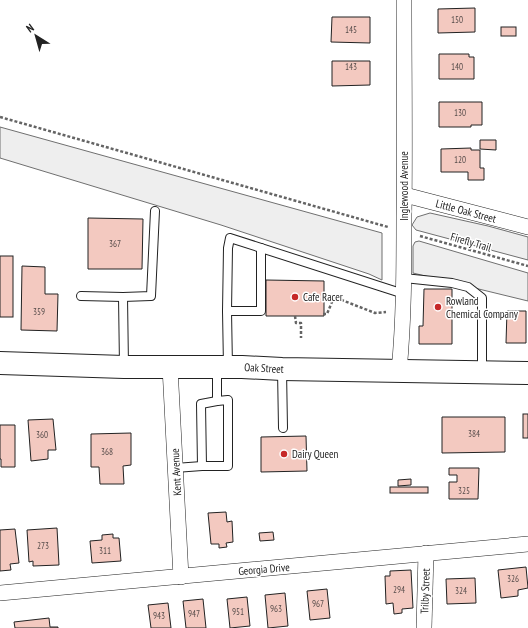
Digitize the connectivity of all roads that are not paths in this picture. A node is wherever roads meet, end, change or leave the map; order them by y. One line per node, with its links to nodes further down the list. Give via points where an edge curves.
1 (404, 0): 2 (street, Inglewood Avenue)
2 (404, 195): 4 (street, Little Oak Street); 6 (street, Inglewood Avenue)
3 (155, 211): 9 (lane, via 151,296)
4 (528, 227)
5 (261, 248): 7 (lane); 10 (lane, via 261,311); 10 (lane, via 230,238)
6 (404, 278): 7 (street, Inglewood Avenue); 17 (lane, via 468,287 482,298)
7 (404, 294): 16 (street, Inglewood Avenue)
8 (81, 296): 9 (lane)
9 (123, 297): 12 (lane)
10 (227, 311): 14 (lane)
11 (0, 363): 12 (main road, Oak Street)
12 (124, 367): 13 (main road, Oak Street)
13 (170, 367): 14 (main road, Oak Street); 22 (street, Kent Avenue)
14 (222, 367): 15 (main road, Oak Street); 19 (lane)
15 (282, 369): 16 (main road, Oak Street); 20 (lane)
16 (400, 371): 17 (main road, Oak Street)
17 (482, 373): 18 (main road, Oak Street)
18 (528, 373)
19 (217, 401): 21 (lane, via 202,404); 21 (lane, via 228,400 228,466)
20 (283, 428)
21 (202, 466): 22 (lane)
22 (176, 468): 25 (street, Kent Avenue)
23 (528, 544): 24 (street, Georgia Drive)
24 (426, 554): 25 (street, Georgia Drive); 27 (street, Trilby Street)
25 (181, 577): 26 (street, Georgia Drive)
26 (0, 593)
27 (424, 628)

